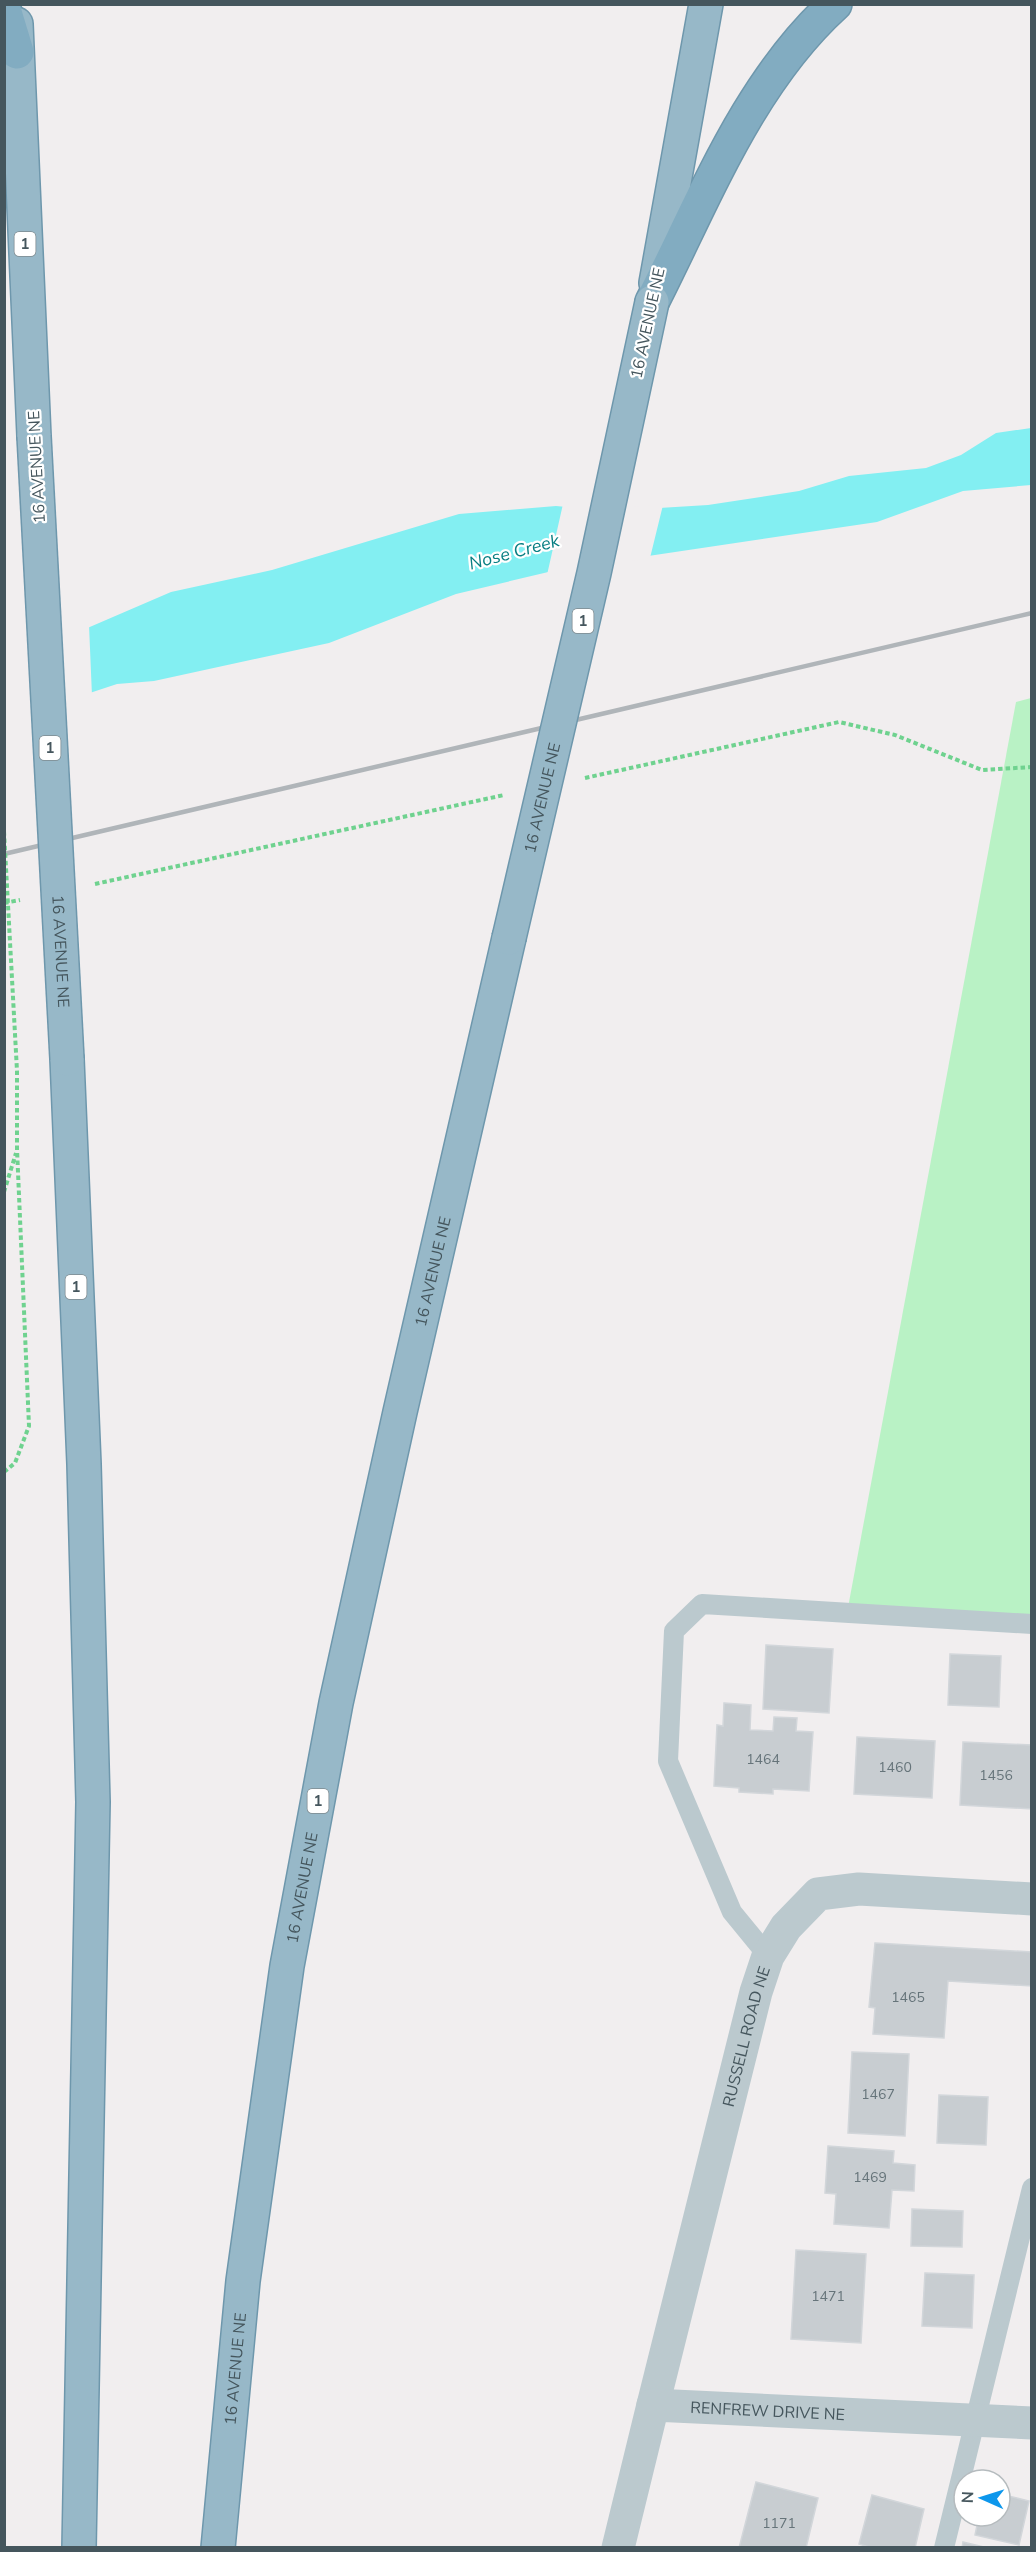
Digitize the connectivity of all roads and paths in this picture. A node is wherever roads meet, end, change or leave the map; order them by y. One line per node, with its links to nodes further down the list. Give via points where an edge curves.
1 (15, 4): 5 (highway, 16 AVENUE NE / 1)
2 (706, 4): 6 (highway, 16 AVENUE NE / 1)
3 (835, 4): 6 (highway, via 810,27 765,84)
4 (4, 9): 5 (highway)
5 (17, 52): 18 (highway, 16 AVENUE NE / 1, bridge, via 67,1059 93,1802)
6 (652, 302): 19 (highway, 16 AVENUE NE / 1, bridge, via 594,573 399,1412 336,1703 287,1966 243,2281)
7 (4, 831): 8 (path, bridge, via 17,1071)
8 (17, 1149): 9 (path); 10 (path, via 29,1426 15,1463)
9 (4, 1192)
10 (4, 1472)
11 (1032, 1624): 13 (lane, via 702,1604 674,1631 668,1761 732,1912)
12 (1032, 1899): 13 (street, RUSSELL ROAD NE, via 859,1889 818,1894 786,1927)
13 (768, 1956): 15 (street, RUSSELL ROAD NE)
14 (1032, 2188): 16 (lane)
15 (653, 2405): 16 (street, RENFREW DRIVE NE); 20 (street)
16 (976, 2420): 17 (street, RENFREW DRIVE NE); 21 (lane)
17 (1032, 2424)
18 (79, 2547)
19 (218, 2547)
20 (618, 2547)
21 (944, 2547)

